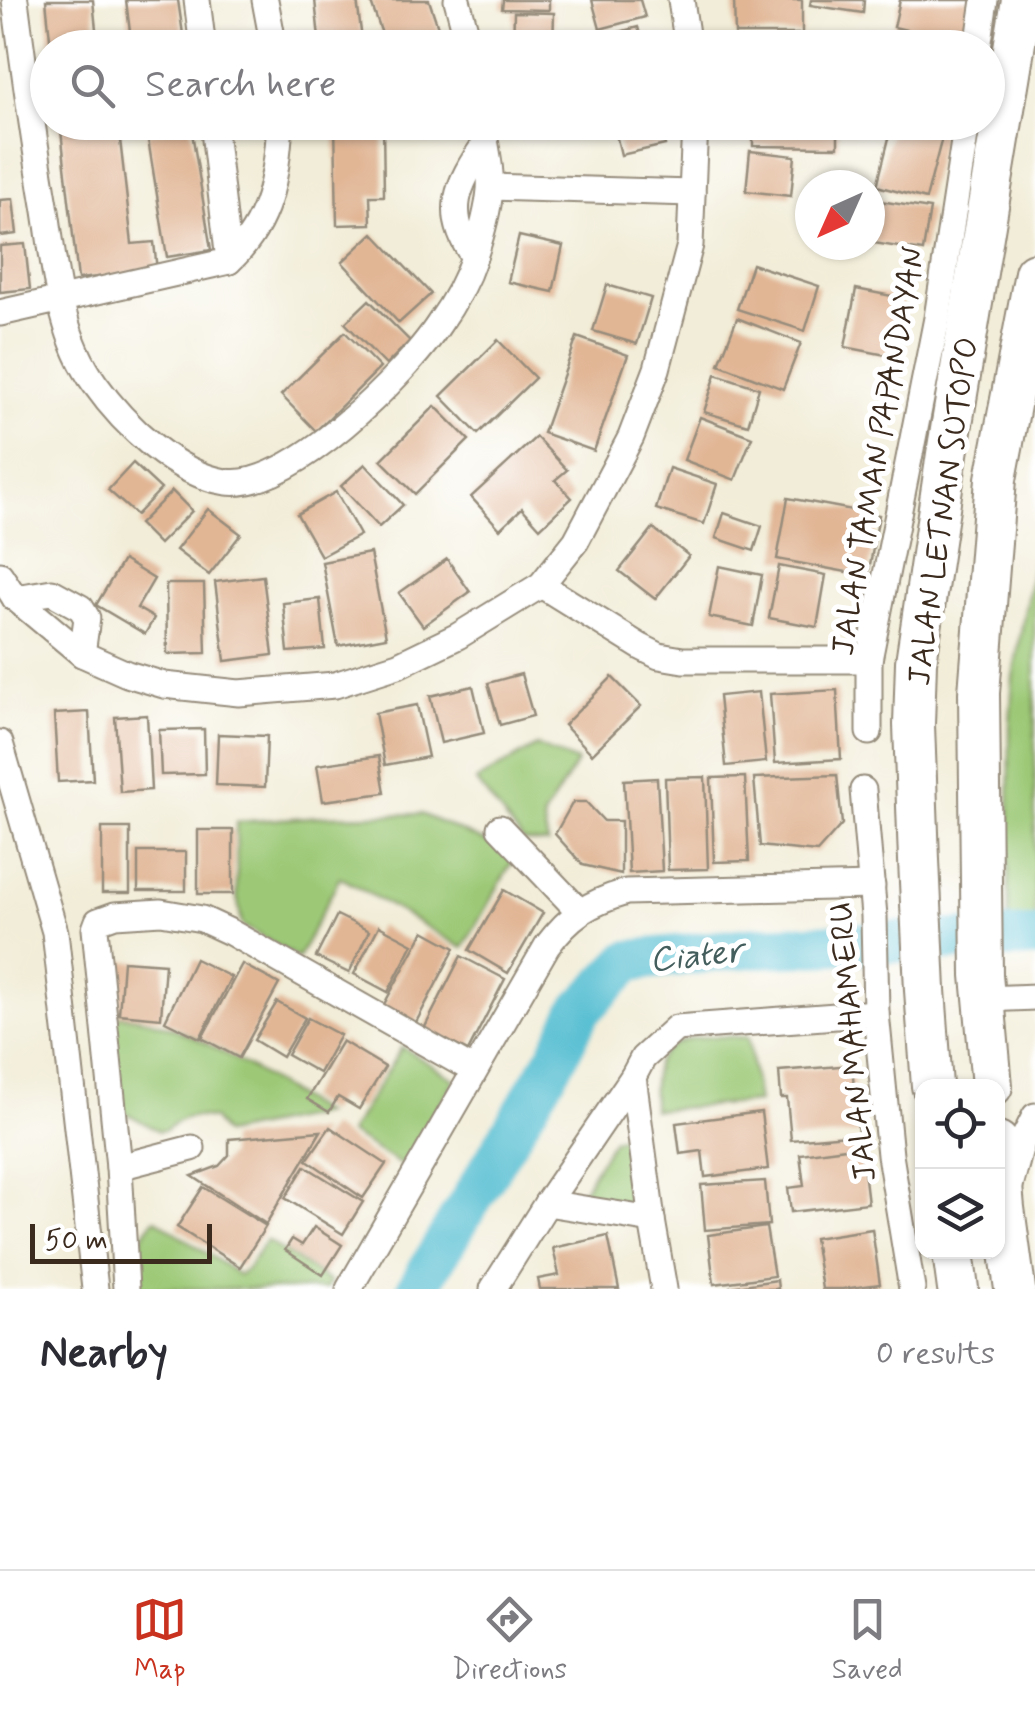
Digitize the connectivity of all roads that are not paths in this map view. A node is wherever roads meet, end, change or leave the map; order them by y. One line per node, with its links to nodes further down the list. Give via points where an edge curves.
1 (15, 0): 14 (street)
2 (197, 0): 8 (street)
3 (265, 0): 9 (street)
4 (457, 0): 10 (street)
5 (682, 0): 11 (street)
6 (985, 0): 12 (street)
7 (1022, 0): 13 (main road, JALAN LETNAN SUTOPO)
8 (201, 30)
9 (271, 30)
10 (465, 30)
11 (686, 30)
12 (981, 30)
13 (1005, 105)
14 (30, 111)
15 (34, 140): 29 (street)
16 (215, 140): 26 (street)
17 (279, 140): 26 (street, via 266,212)
18 (481, 140): 25 (street, via 456,201 458,229)
19 (485, 140): 23 (street)
20 (695, 140): 24 (street)
21 (963, 140): 35 (street, JALAN TAMAN PAPANDAYAN, via 937,318)
22 (999, 140): 27 (main road, JALAN LETNAN SUTOPO)
23 (491, 188): 24 (street); 25 (street)
24 (692, 193): 34 (street, via 690,246 631,437 576,540)
25 (474, 257): 29 (street, via 438,327 373,399 291,465 250,482 227,483 186,468 141,436 94,384)
26 (229, 261): 29 (street)
27 (978, 272): 28 (main road, via 1002,278); 31 (main road, JALAN LETNAN SUTOPO)
28 (1035, 274): 32 (main road, JALAN LETNAN SUTOPO)
29 (60, 298): 30 (street)
30 (0, 314)
31 (968, 321): 32 (main road); 47 (main road, JALAN LETNAN SUTOPO, via 916,662)
32 (1025, 331): 42 (main road, JALAN LETNAN SUTOPO, via 996,479 979,693)
33 (0, 575): 34 (street, via 16,598 82,654 164,685 239,693 335,685 398,666)
34 (541, 585): 35 (street, via 659,656)
35 (869, 660): 36 (street, JALAN TAMAN PAPANDAYAN)
36 (869, 732)
37 (0, 743): 57 (street, via 55,932)
38 (863, 790): 40 (street, JALAN MAHAMERU)
39 (500, 828): 41 (street)
40 (872, 886): 41 (street, via 626,892); 44 (street, JALAN MAHAMERU)
41 (579, 911): 45 (street, via 547,946)
42 (984, 987): 43 (street); 48 (main road, JALAN LETNAN SUTOPO)
43 (1035, 997)
44 (876, 1013): 46 (street, via 676,1028 643,1058); 62 (street, JALAN MAHAMERU)
45 (474, 1070): 51 (street, via 202,919 160,912 115,915 95,929); 59 (street)
46 (633, 1077): 52 (street); 55 (street)
47 (931, 1079)
48 (991, 1079)
49 (1035, 1116): 53 (street)
50 (192, 1148): 51 (street)
51 (119, 1167): 58 (street)
52 (546, 1204): 55 (street); 60 (street)
53 (1005, 1204)
54 (1005, 1215): 64 (main road)
55 (652, 1220): 61 (street)
56 (954, 1259): 63 (main road)
57 (94, 1289)
58 (126, 1289)
59 (349, 1289)
60 (494, 1289)
61 (664, 1289)
62 (912, 1289)
63 (958, 1289)
64 (1016, 1289)

